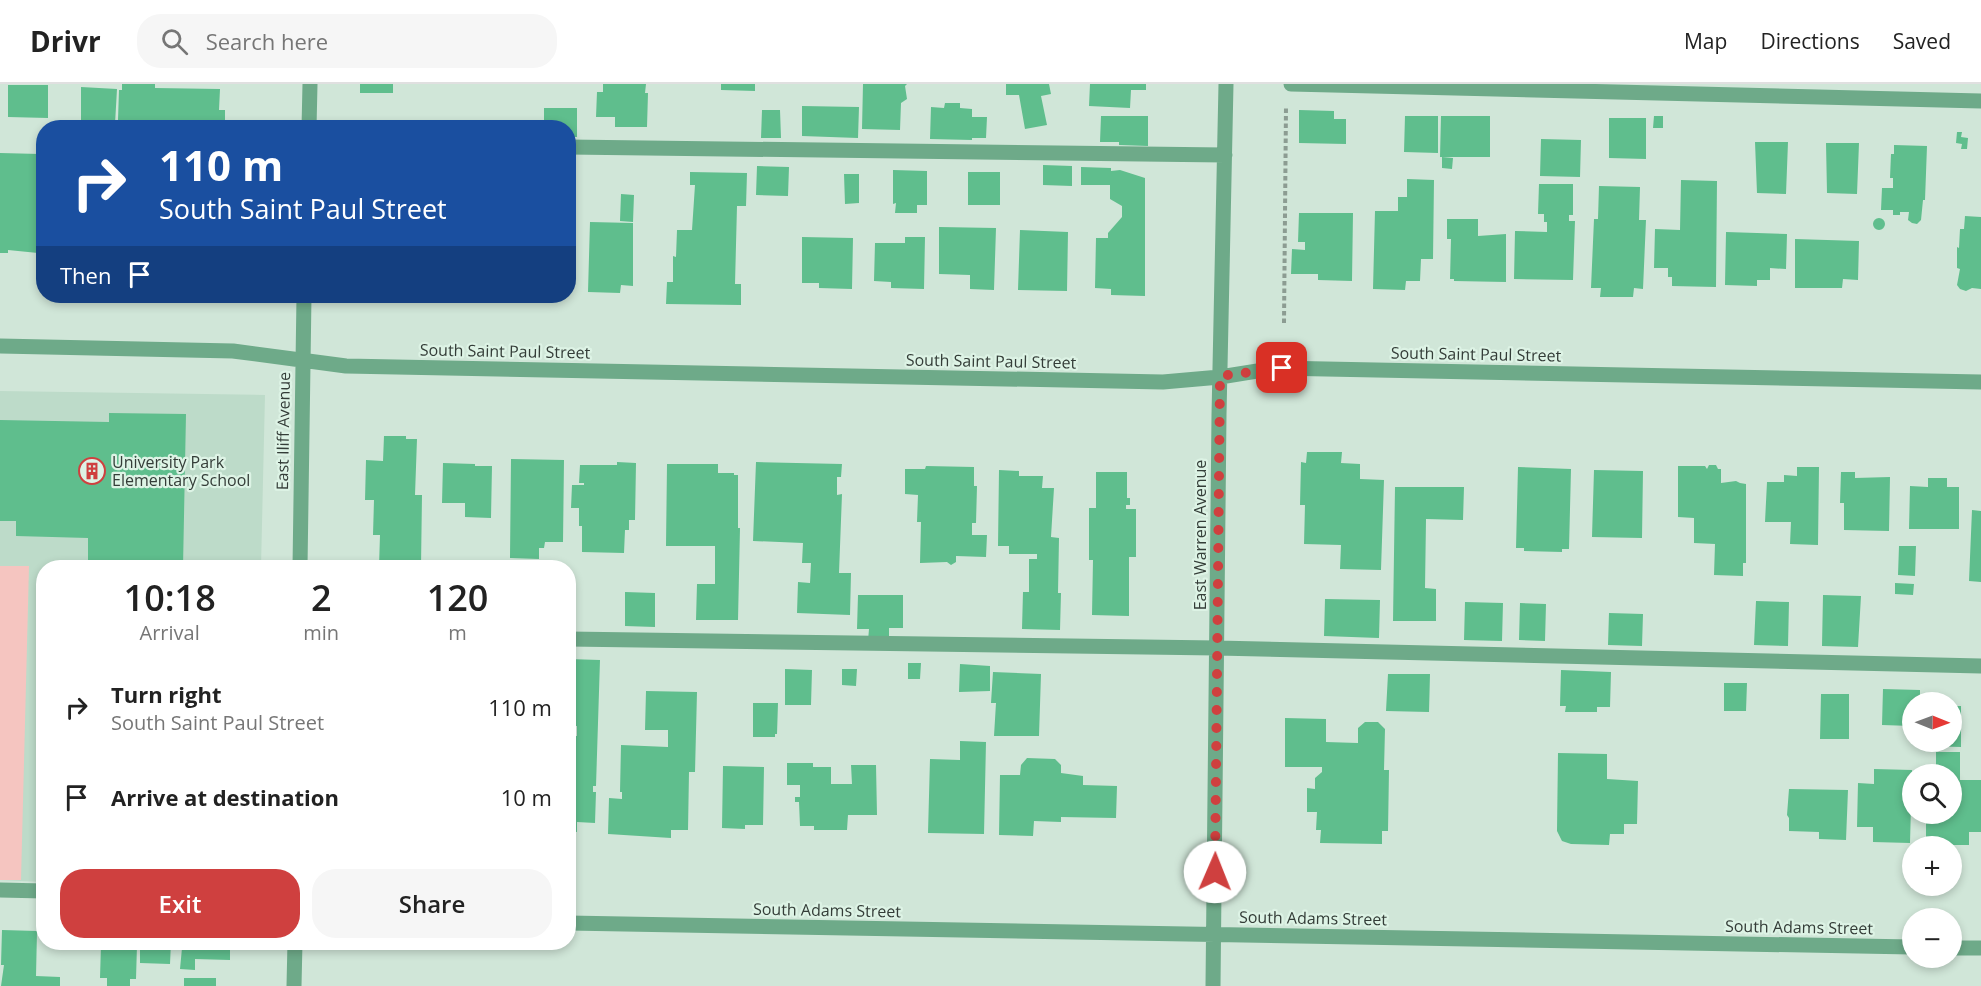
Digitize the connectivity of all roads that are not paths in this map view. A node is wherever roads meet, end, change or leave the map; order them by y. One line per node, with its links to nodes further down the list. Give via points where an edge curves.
1 (310, 84): 5 (street)
2 (1226, 84): 7 (street, East Warren Avenue)
3 (1288, 90): 4 (street)
4 (1981, 101)
5 (309, 120)
6 (576, 147): 7 (street)
7 (1225, 155): 11 (street, East Warren Avenue)
8 (304, 303): 10 (street, East Iliff Avenue)
9 (0, 346): 10 (street, South Saint Paul Street, via 233,351)
10 (302, 358): 11 (street, South Saint Paul Street, via 346,366 1163,382); 13 (street, East Iliff Avenue)
11 (1220, 376): 12 (street, South Saint Paul Street, via 1276,368); 15 (street, East Warren Avenue)
12 (1981, 382)
13 (300, 560)
14 (576, 639): 15 (street)
15 (1217, 648): 16 (street); 20 (street, East Warren Avenue)
16 (1981, 666)
17 (0, 890): 18 (street)
18 (36, 891)
19 (576, 923): 20 (street, South Adams Street)
20 (1215, 935): 21 (street, South Adams Street); 26 (street, East Warren Avenue)
21 (1902, 947)
22 (1962, 948): 23 (street)
23 (1981, 948)
24 (295, 950): 25 (street)
25 (294, 986)
26 (1213, 986)

